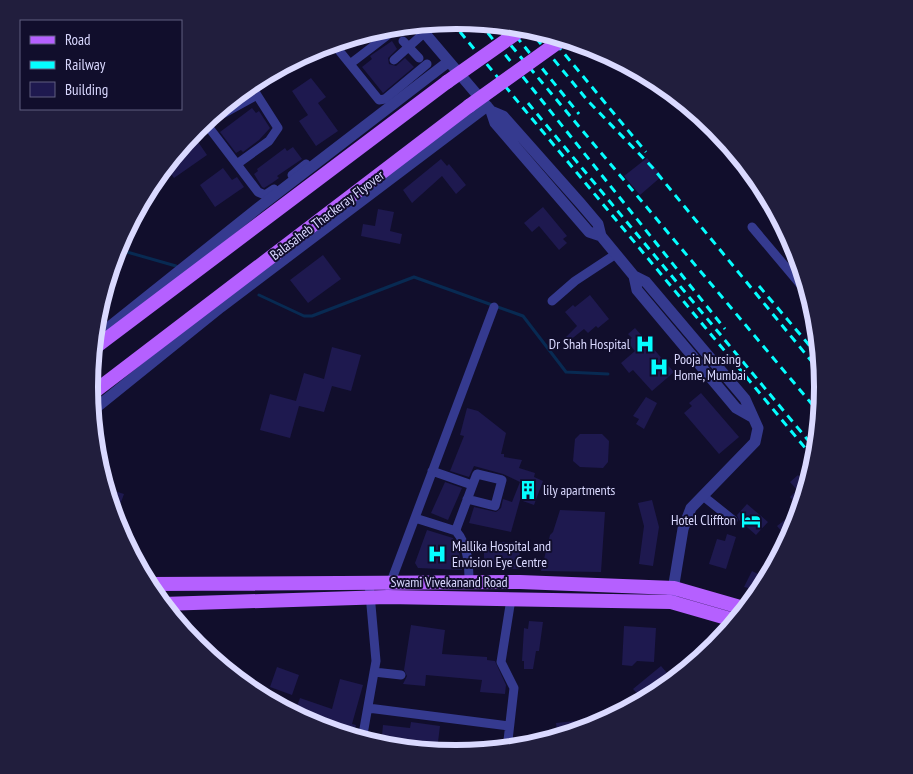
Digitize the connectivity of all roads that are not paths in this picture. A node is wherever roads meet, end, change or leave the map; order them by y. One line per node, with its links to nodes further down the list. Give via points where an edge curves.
1 (417, 31): 6 (street)
2 (422, 31): 10 (street)
3 (515, 34): 27 (main road, bridge)
4 (385, 36): 11 (street)
5 (557, 43): 28 (main road, Balasaheb Thackeray Flyover, bridge)
6 (406, 44): 8 (street); 9 (street)
7 (337, 49): 11 (street)
8 (419, 58)
9 (394, 60)
10 (448, 62): 16 (street); 26 (street)
11 (350, 64): 12 (street, via 382,100)
12 (427, 64)
13 (255, 91): 14 (street)
14 (257, 94): 15 (street); 18 (street, via 278,128 269,141)
15 (234, 106)
16 (489, 108): 20 (street, via 503,116); 20 (street, via 495,123); 29 (street, via 221,307)
17 (209, 128): 18 (street)
18 (237, 164): 19 (street, via 258,192 265,195)
19 (306, 164)
20 (543, 168): 22 (street, via 577,208 589,232 601,236)
21 (752, 227): 23 (street)
22 (616, 254): 24 (street, via 574,281); 32 (street, via 634,276 637,290 661,310 704,361 745,399 758,428 755,442)
23 (800, 284)
24 (552, 300)
25 (494, 306): 30 (street)
26 (102, 332)
27 (101, 343)
28 (98, 389)
29 (99, 406)
30 (432, 471): 31 (street); 34 (street)
31 (472, 486): 33 (street); 33 (street, via 480,473 503,482 495,506)
32 (703, 496): 35 (street); 41 (street, via 691,508 683,529)
33 (467, 499): 36 (street)
34 (414, 518): 36 (street); 39 (street)
35 (733, 520)
36 (456, 531): 37 (street, via 463,540)
37 (469, 582): 39 (main road, Swami Vivekanand Road); 41 (main road, Swami Vivekanand Road)
38 (369, 583): 39 (main road, Swami Vivekanand Road); 40 (main road, Swami Vivekanand Road); 42 (street)
39 (390, 583): 43 (street)
40 (158, 584)
41 (674, 588): 45 (street); 47 (main road, Swami Vivekanand Road)
42 (370, 597): 43 (main road, Swami Vivekanand Road); 46 (main road, Swami Vivekanand Road); 49 (street, via 376,661)
43 (387, 597): 44 (main road, Swami Vivekanand Road)
44 (511, 599): 45 (main road, Swami Vivekanand Road); 52 (street, via 501,662 514,688)
45 (671, 602): 48 (main road, Swami Vivekanand Road)
46 (171, 604)
47 (739, 607)
48 (729, 619)
49 (374, 672): 50 (street); 51 (street)
50 (400, 675)
51 (368, 708): 52 (street); 53 (street)
52 (509, 726): 54 (street)
53 (363, 733)
54 (508, 741)

